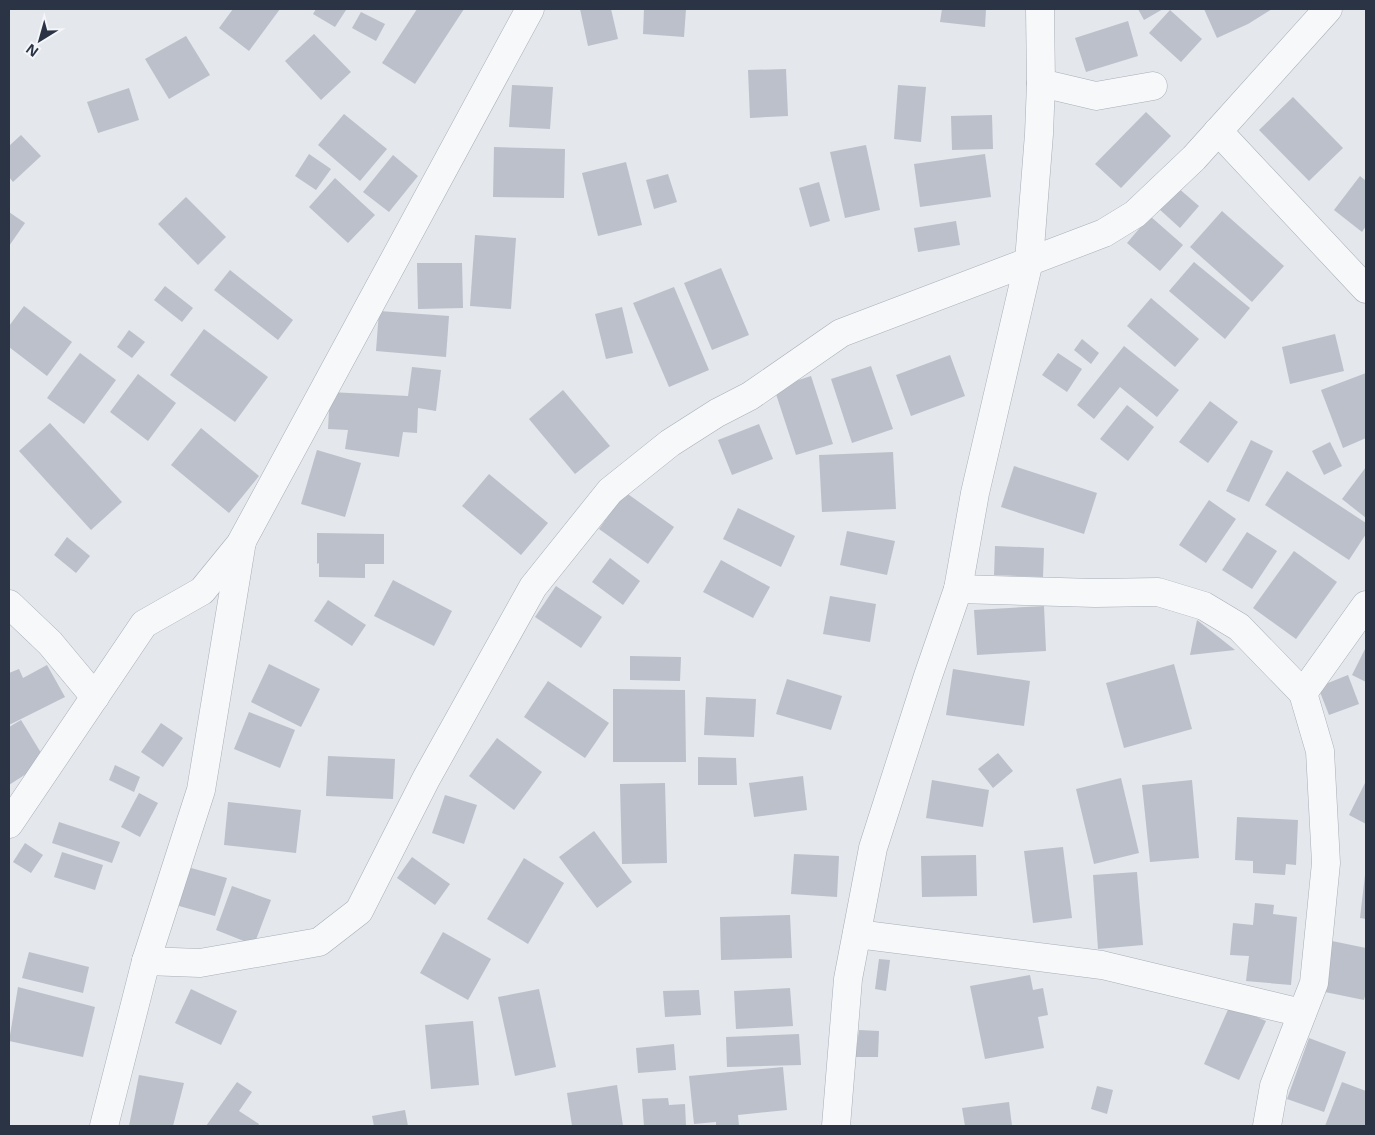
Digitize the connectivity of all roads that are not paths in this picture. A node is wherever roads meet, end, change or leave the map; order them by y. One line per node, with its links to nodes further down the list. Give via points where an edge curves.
1 (530, 9): 9 (street)
2 (1040, 9): 4 (street)
3 (1328, 9): 6 (street)
4 (1041, 83): 5 (street, via 1096,96); 7 (street)
5 (1153, 86)
6 (1218, 132): 7 (street, via 1135,214 1104,233); 8 (street)
7 (1029, 261): 10 (street, via 975,493); 17 (street, via 841,333 750,396 670,443 610,492 533,587 426,779 360,911 319,942 200,963)
8 (1363, 279)
9 (242, 541): 14 (street, via 202,591 144,624); 17 (street, via 201,790)
10 (958, 589): 13 (street, via 1158,592 1204,606 1239,627); 16 (street, via 873,848)
11 (9, 604): 14 (street, via 50,643)
12 (1366, 605): 13 (street)
13 (1303, 693): 18 (street, via 1320,751 1326,863 1314,983)
14 (95, 696): 15 (street)
15 (9, 824)
16 (857, 934): 18 (street, via 1102,964); 20 (street, via 848,979)
17 (146, 961): 19 (street)
18 (1302, 1013): 21 (street, via 1274,1086)
19 (104, 1126)
20 (836, 1126)
21 (1267, 1126)

